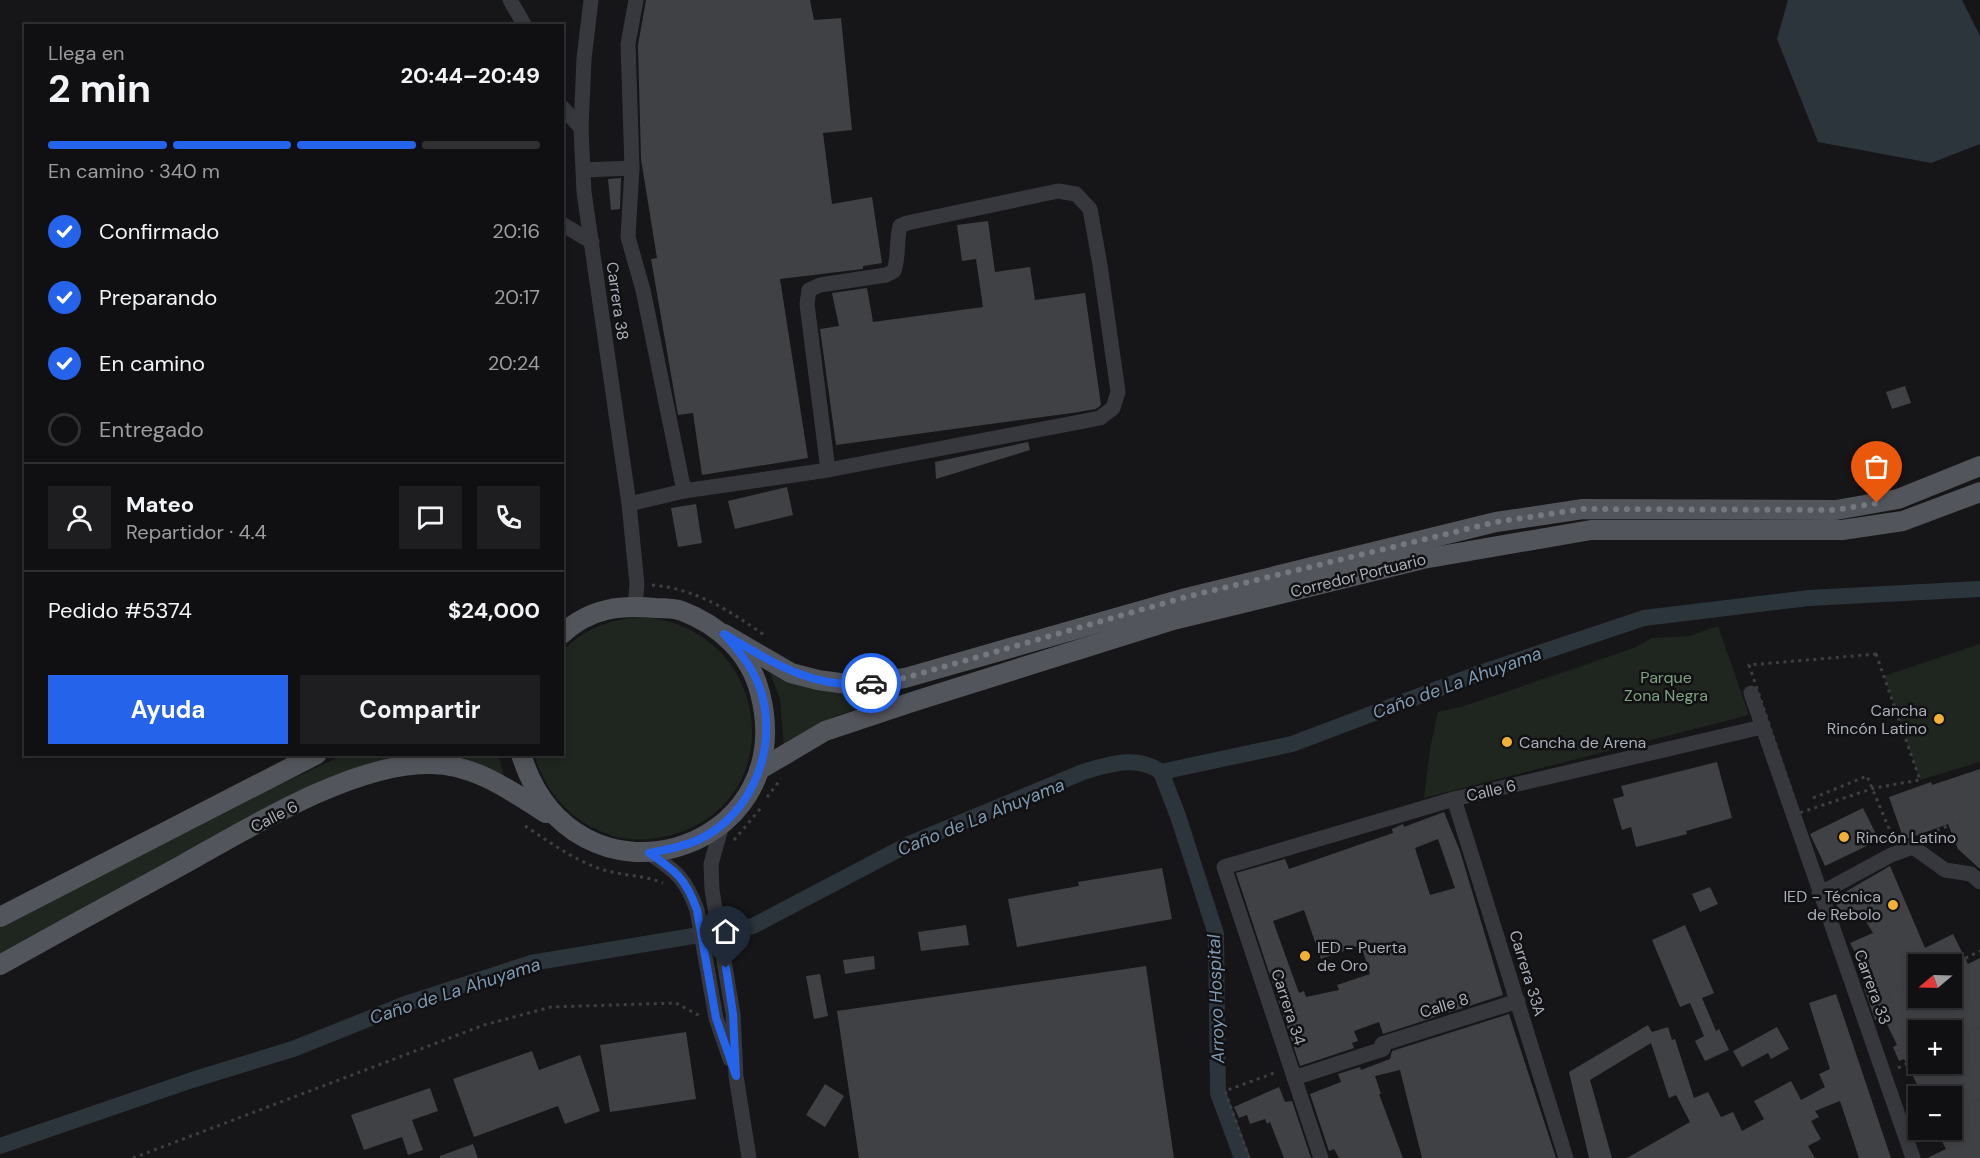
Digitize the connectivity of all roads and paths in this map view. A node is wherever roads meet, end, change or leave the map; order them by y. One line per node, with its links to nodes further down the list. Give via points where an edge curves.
1 (510, 0): 4 (street)
2 (591, 0): 6 (street, Carrera 38)
3 (636, 0): 7 (street, via 628,44)
4 (524, 24)
5 (564, 109): 6 (street)
6 (581, 128): 8 (street, Carrera 38)
7 (632, 168): 8 (street); 13 (street, via 628,237 643,290)
8 (583, 170): 10 (street, Carrera 38)
9 (564, 226): 10 (street)
10 (592, 242): 15 (street, Carrera 38)
11 (1980, 466): 18 (main road, Corredor Portuario, via 1898,499 1836,510 1583,509 1496,522 1182,598 905,678 854,685 791,673)
12 (828, 470): 12 (street, via 1100,418 1113,408 1118,392 1100,265 1090,209 1076,194 1058,191 908,223 900,226 894,271 810,290 807,304); 13 (street)
13 (684, 491): 15 (street)
14 (1980, 492): 23 (main road, Corredor Portuario, via 1903,521 1842,530 1591,531 1423,559 1173,620 912,702 825,731)
15 (629, 504): 16 (street, Carrera 38, via 637,584)
16 (635, 606): 17 (main road, Corredor Portuario, via 595,613); 18 (main road, Corredor Portuario, via 679,610)
17 (564, 633)
18 (724, 634): 23 (main road, Calle 6, via 744,657 758,683 766,732)
19 (1751, 693): 20 (street, Carrera 33)
20 (1762, 727): 26 (street, Calle 6); 35 (street, Carrera 33)
21 (313, 756): 36 (main road)
22 (522, 756): 28 (main road, via 528,777)
23 (759, 770): 29 (main road, Calle 6, via 750,791)
24 (1874, 788): 24 (path, via 1799,813 1749,665 1876,654 1920,780); 25 (path, via 1867,776); 32 (path, via 1893,837)
25 (1813, 798)
26 (1454, 799): 33 (street, Calle 6); 41 (street, Carrera 33A)
27 (1980, 813): 30 (path)
28 (560, 822): 31 (main road, Calle 6, via 587,840 617,851); 39 (main road, Calle 6, via 501,784 463,768 431,764 392,767 357,777 275,814)
29 (722, 825): 31 (main road, Calle 6, via 684,846); 49 (street, via 711,864 729,990)
30 (1913, 839)
31 (649, 853): 43 (street, via 685,880 697,910)
32 (1891, 855): 34 (street, via 1913,847 1945,870 1971,874); 35 (street)
33 (1224, 867): 47 (street, Carrera 34)
34 (1980, 882)
35 (1819, 894): 42 (street, Carrera 33)
36 (0, 917)
37 (1980, 951): 38 (path)
38 (1962, 960)
39 (0, 965)
40 (1908, 986): 42 (path)
41 (1518, 1001): 47 (street, Calle 8); 56 (street, Carrera 33A)
42 (1862, 1008): 48 (street, Carrera 33)
43 (716, 1018): 49 (street); 52 (path, via 696,1016 676,1003 551,1007 484,1025)
44 (1980, 1027): 45 (path)
45 (1962, 1036)
46 (1908, 1063): 48 (path)
47 (1292, 1073): 54 (path, via 1225,1091); 55 (street, Carrera 34)
48 (1886, 1075): 57 (street, Carrera 33)
49 (736, 1076): 53 (street)
50 (1980, 1100): 51 (path)
51 (1962, 1108)
52 (133, 1158)
53 (749, 1158)
54 (1249, 1158)
55 (1321, 1158)
56 (1566, 1158)
57 (1913, 1158)

